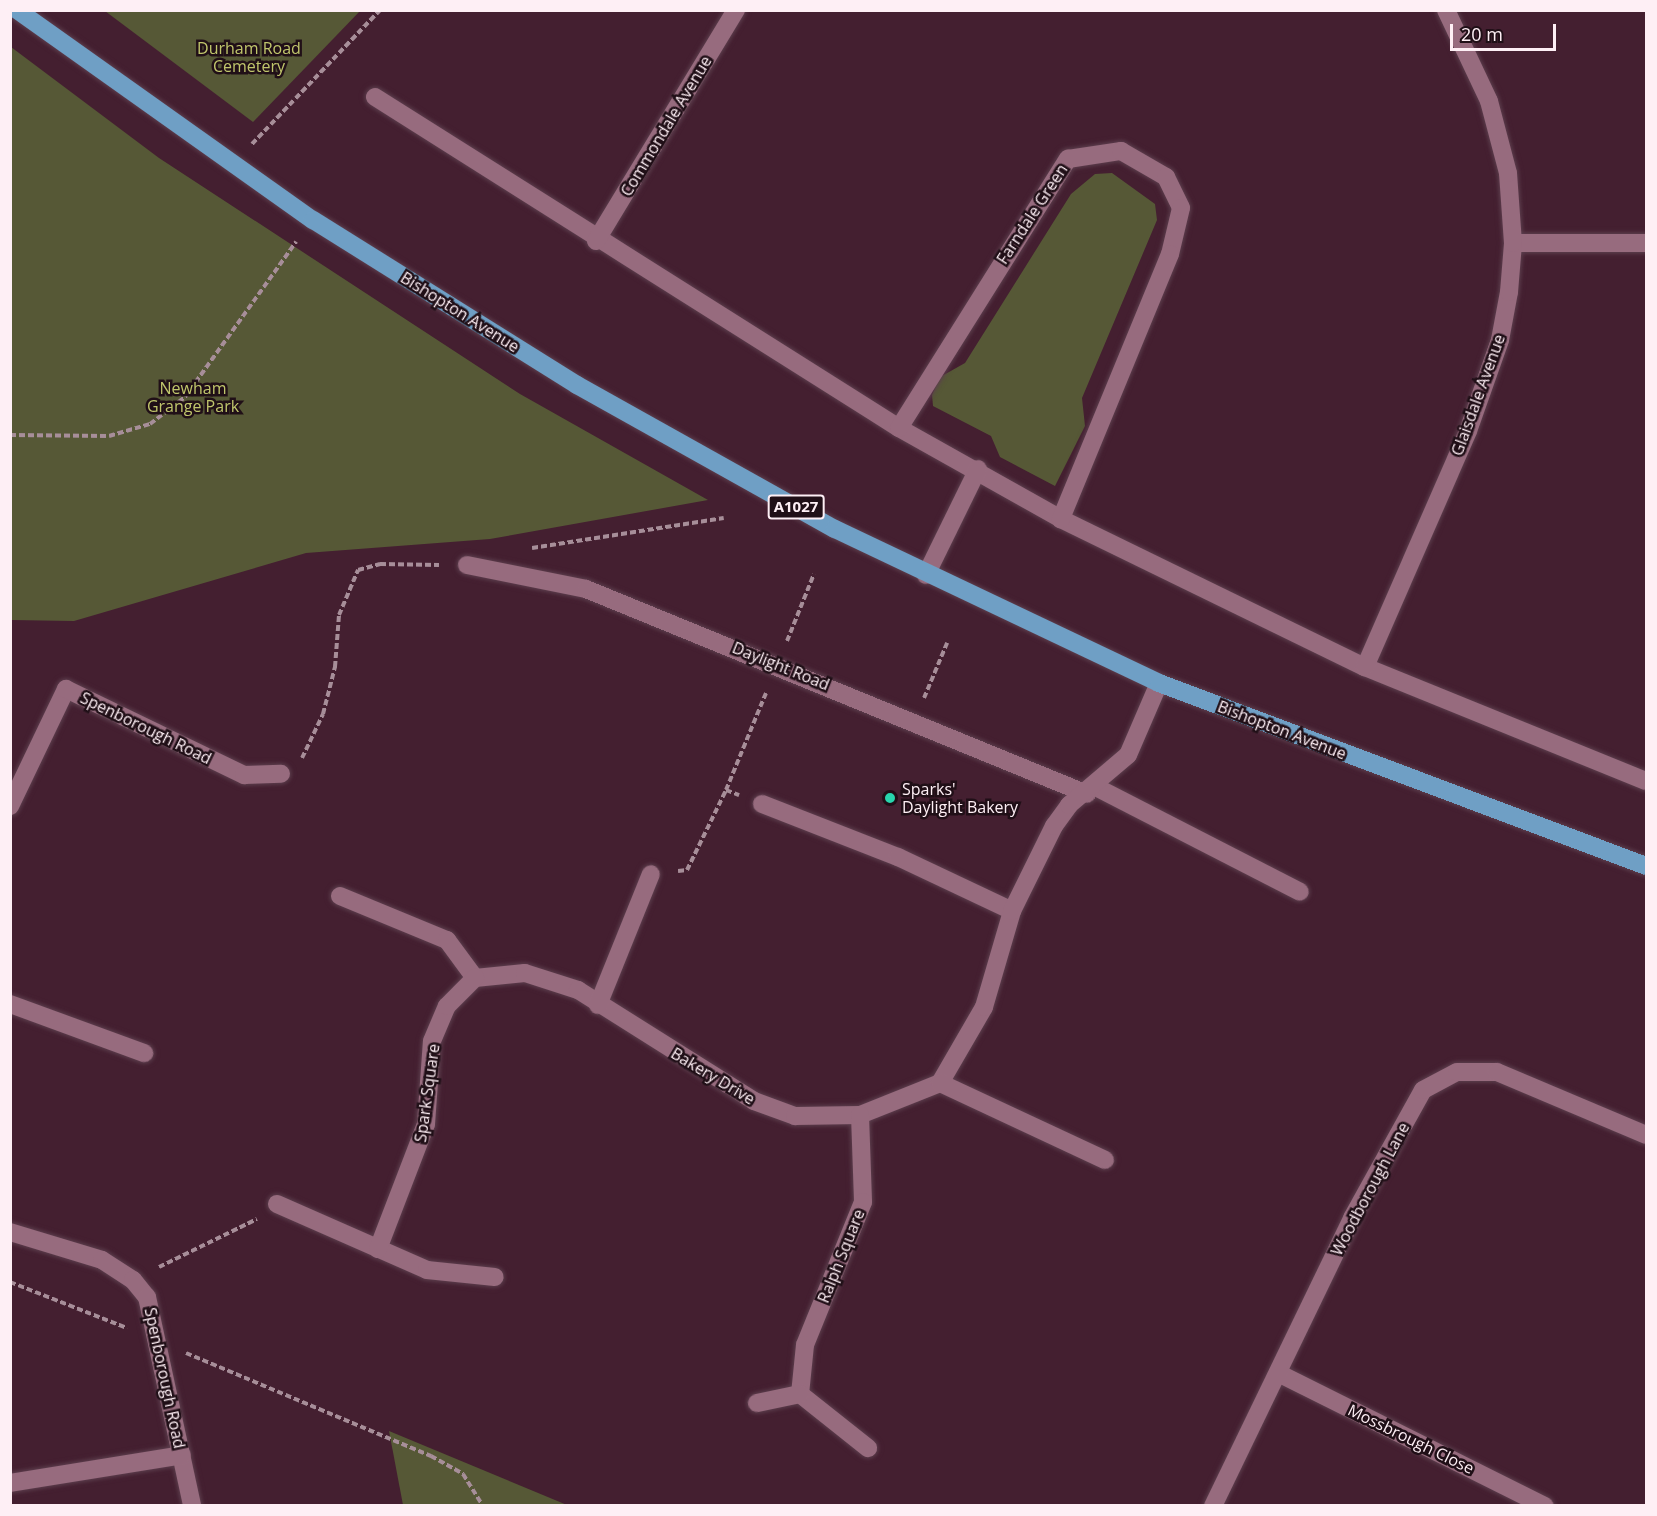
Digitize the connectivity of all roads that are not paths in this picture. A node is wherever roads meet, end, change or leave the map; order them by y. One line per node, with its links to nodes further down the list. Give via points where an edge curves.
1 (17, 10): 12 (main road, Bishopton Avenue / A1027, via 313,220 577,386)
2 (736, 10): 5 (street, Commondale Avenue)
3 (1446, 10): 6 (street, Glaisdale Avenue, via 1489,101 1508,173)
4 (375, 97): 5 (street)
5 (596, 241): 8 (street)
6 (1513, 243): 7 (street); 13 (street, Glaisdale Avenue, via 1500,340 1468,431)
7 (1647, 243)
8 (899, 428): 9 (street); 10 (street, Farndale Green, via 1068,159 1121,151 1166,177 1181,208 1170,254)
9 (978, 470): 10 (street); 12 (street)
10 (1060, 519): 13 (street)
11 (466, 565): 17 (street, Daylight Road, via 586,589)
12 (926, 575): 14 (main road, Bishopton Avenue / A1027)
13 (1365, 667): 16 (street)
14 (1159, 683): 17 (street, via 1128,754); 20 (main road, Bishopton Avenue / A1027)
15 (280, 774): 19 (street, Spenborough Road, via 244,776 66,689)
16 (1647, 781)
17 (1091, 790): 22 (street); 24 (street, via 1069,805 1054,826)
18 (762, 804): 24 (street, via 898,857)
19 (10, 806)
20 (1647, 866)
21 (651, 874): 27 (street)
22 (1300, 892)
23 (340, 896): 25 (street, via 447,940)
24 (1012, 911): 29 (street, via 984,1007)
25 (475, 978): 27 (street, Bakery Drive, via 525,973 578,990); 35 (street, Spark Square, via 447,1006 432,1041 426,1124)
26 (10, 1004): 28 (street)
27 (598, 1005): 30 (street, Bakery Drive, via 754,1101 795,1116)
28 (144, 1053)
29 (940, 1083): 30 (street, Bakery Drive); 32 (street)
30 (860, 1115): 38 (street, Ralph Square, via 863,1202 805,1345)
31 (1647, 1135): 37 (street, Woodborough Lane, via 1497,1072 1457,1072 1424,1089 1352,1218)
32 (1105, 1160)
33 (277, 1204): 35 (street)
34 (10, 1232): 41 (street, Spenborough Road, via 102,1260 133,1280 147,1297)
35 (378, 1249): 36 (street, via 427,1270)
36 (495, 1277)
37 (1278, 1373): 44 (street, Woodborough Lane); 45 (street, Mossbrough Close)
38 (800, 1394): 39 (street); 40 (street)
39 (758, 1403)
40 (867, 1448)
41 (182, 1455): 42 (street); 43 (street, Spenborough Road)
42 (10, 1484)
43 (192, 1506)
44 (1213, 1506)
45 (1545, 1506)

